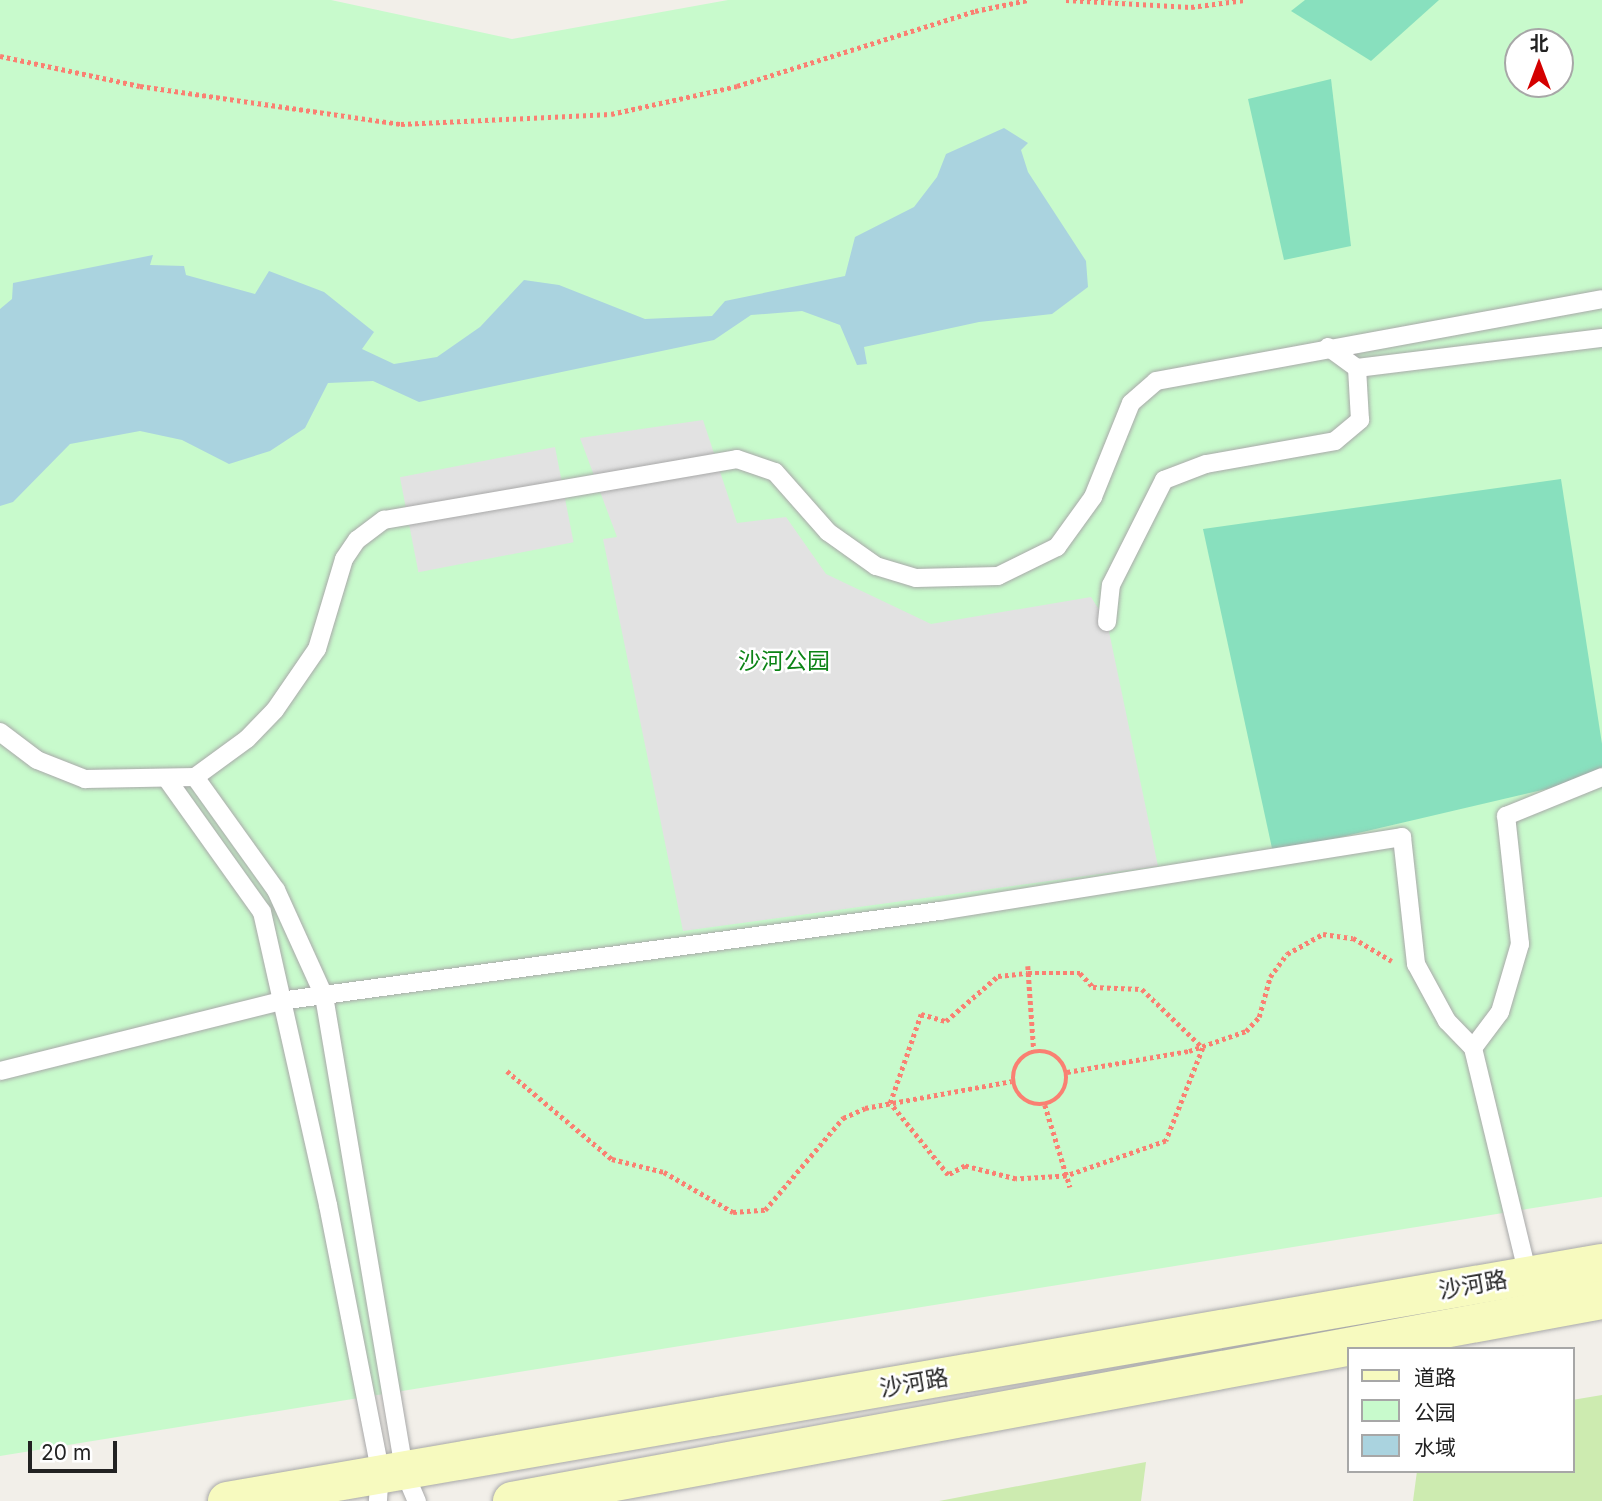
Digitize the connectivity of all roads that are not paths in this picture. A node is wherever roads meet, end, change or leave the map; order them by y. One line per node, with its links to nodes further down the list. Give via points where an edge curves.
1 (1602, 299): 3 (lane)
2 (1602, 338): 4 (lane)
3 (1328, 348): 4 (lane); 7 (lane, via 1156,381 1131,403 1093,497 1057,547 998,576 916,578 876,566 828,533 775,472 737,459 384,520 356,540 344,559 317,649 275,710 247,739)
4 (1357, 368): 5 (lane, via 1360,420 1335,441 1206,464 1164,480 1111,585)
5 (1107, 622)
6 (0, 732): 9 (lane, via 37,760 85,779)
7 (195, 777): 9 (lane); 10 (lane, via 276,890)
8 (1602, 777): 12 (lane, via 1506,816 1520,944 1500,1012)
9 (167, 779): 11 (lane, via 262,912)
10 (324, 996): 11 (lane); 12 (lane, via 684,939 1402,837 1416,964 1447,1021); 19 (lane)
11 (280, 1002): 13 (lane); 19 (lane)
12 (1473, 1048): 15 (lane)
13 (0, 1071)
14 (1602, 1263): 15 (main road, 沙河路)
15 (1528, 1276): 19 (main road, 沙河路)
16 (1602, 1300): 18 (main road, 沙河路)
17 (1346, 1347): 21 (main road, 沙河路)
18 (1347, 1347)
19 (395, 1486): 20 (main road, 沙河路)
20 (227, 1501)
21 (512, 1501)

